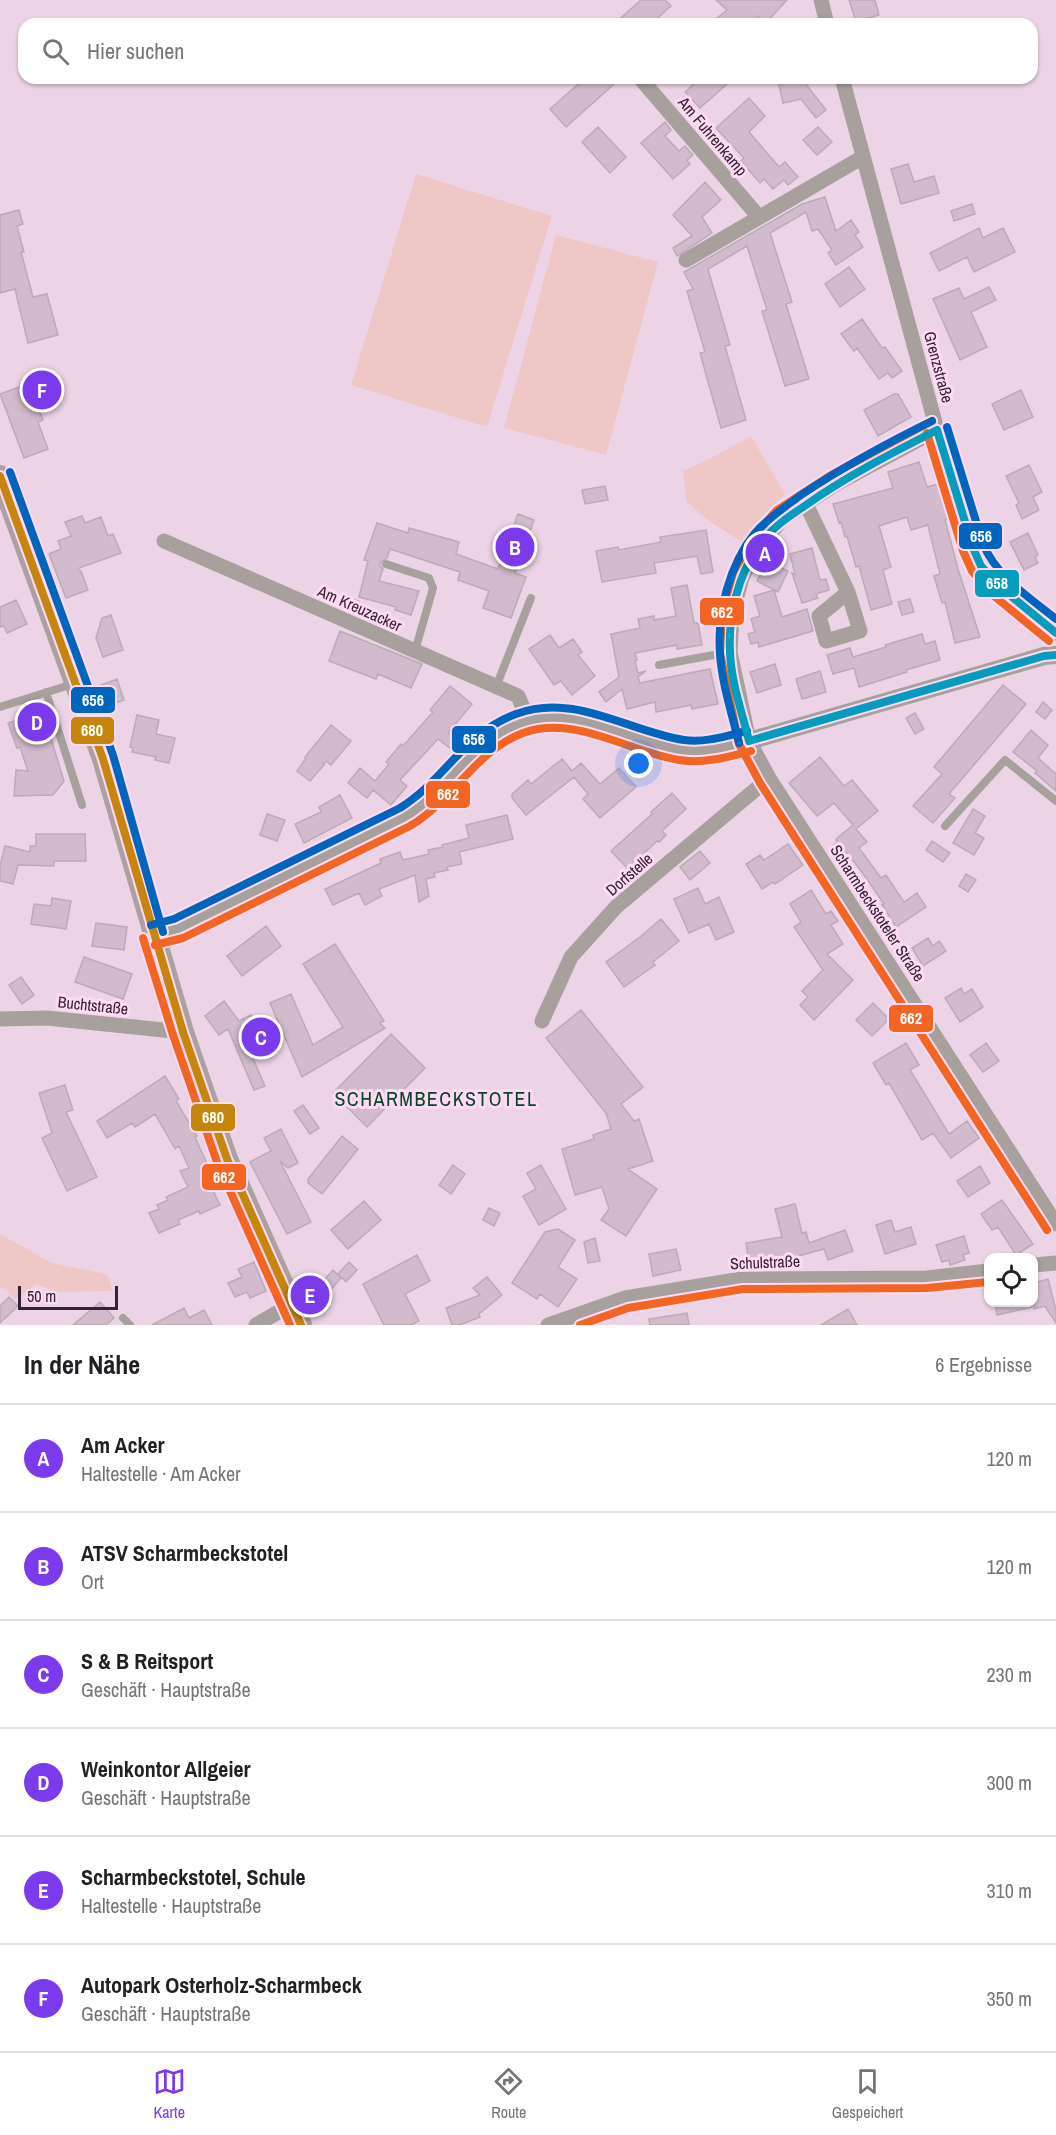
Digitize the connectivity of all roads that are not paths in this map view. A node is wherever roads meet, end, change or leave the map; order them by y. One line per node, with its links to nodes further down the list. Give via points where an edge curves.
1 (820, 0): 2 (street)
2 (825, 18)
3 (645, 84): 6 (street, Am Fuhrenkamp)
4 (844, 84): 5 (street, Grenzstraße)
5 (863, 158): 6 (street); 8 (street, Grenzstraße)
6 (759, 217): 7 (street)
7 (686, 260)
8 (937, 430): 10 (street, Scharmbeckstoteler Straße); 15 (street, Grenzstraße, via 981,566 1001,588)
9 (0, 476): 20 (main road, via 8,514)
10 (806, 504): 13 (street); 17 (street, Scharmbeckstoteler Straße, via 784,518 752,557 732,614)
11 (164, 541): 16 (street, Am Kreuzacker)
12 (386, 564): 16 (lane, via 429,578 432,584)
13 (848, 592)
14 (531, 598): 21 (lane)
15 (1056, 633)
16 (415, 651): 21 (street, Am Kreuzacker)
17 (730, 652): 19 (lane); 25 (street, Scharmbeckstoteler Straße)
18 (1056, 655): 25 (street)
19 (659, 665)
20 (76, 684): 22 (lane); 30 (main road, via 113,792)
21 (496, 687): 24 (street, Am Kreuzacker, via 519,696)
22 (46, 692): 23 (lane); 28 (lane)
23 (0, 706)
24 (528, 720): 25 (street, via 580,719 683,750 713,750); 30 (street, via 482,745 423,805 399,820 188,924)
25 (749, 741): 26 (street, Scharmbeckstoteler Straße)
26 (770, 778): 32 (street, Dorfstelle, via 616,907 571,957); 34 (street, Scharmbeckstoteler Straße)
27 (1056, 801): 29 (lane, via 1005,760)
28 (82, 805)
29 (945, 826)
30 (153, 935): 33 (main road)
31 (0, 1019): 33 (street, Buchtstraße, via 47,1018)
32 (542, 1022)
33 (183, 1032): 38 (main road, via 227,1159)
34 (1056, 1224)
35 (1056, 1263): 36 (street)
36 (1038, 1265)
37 (984, 1271): 42 (street, Schulstraße, via 927,1278 742,1279 625,1298)
38 (297, 1315): 41 (street)
39 (123, 1318): 40 (lane)
40 (130, 1325)
41 (256, 1325)
42 (548, 1325)

